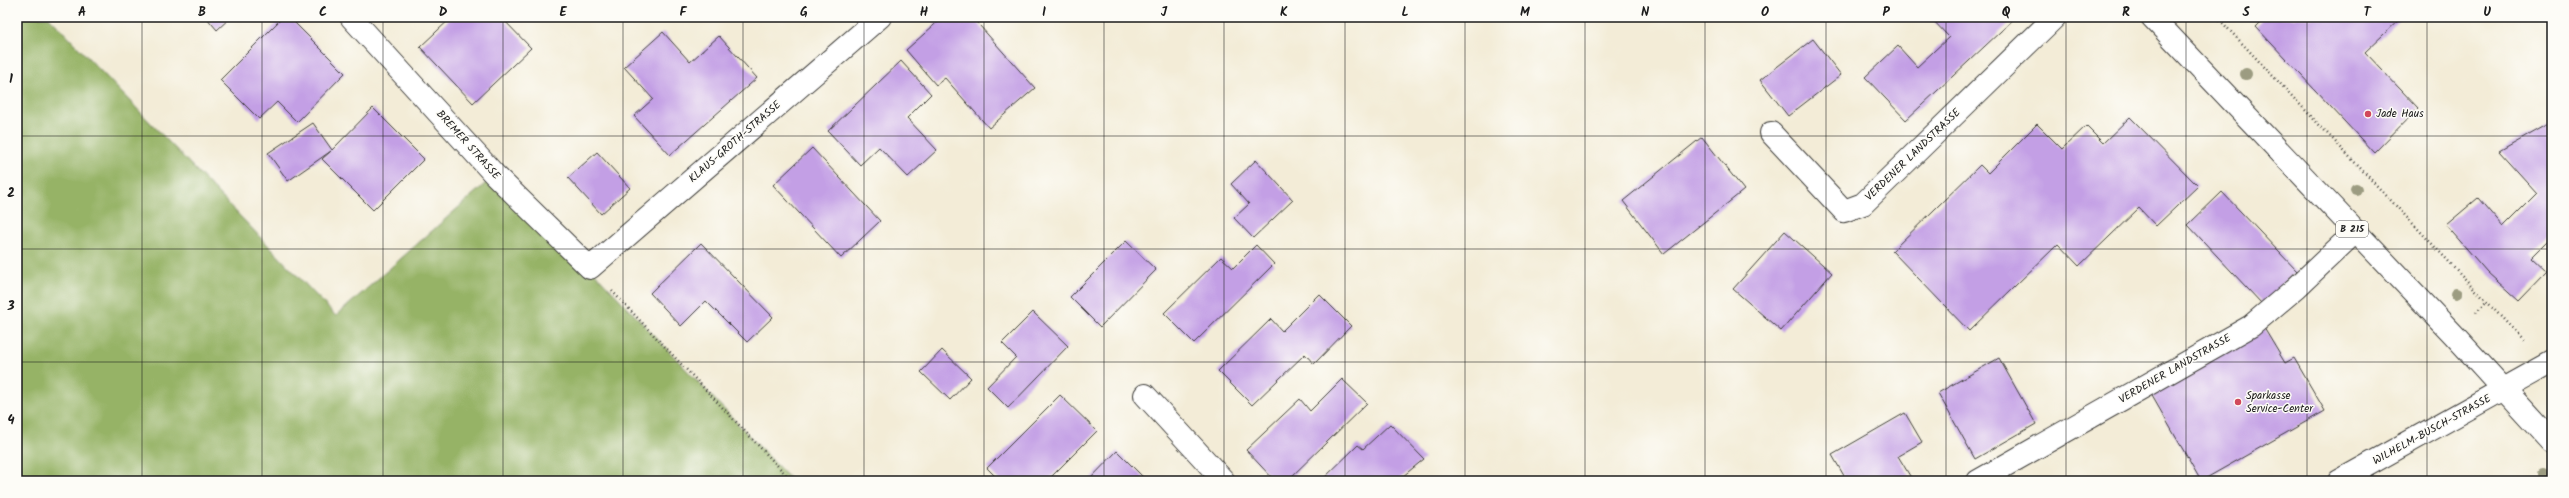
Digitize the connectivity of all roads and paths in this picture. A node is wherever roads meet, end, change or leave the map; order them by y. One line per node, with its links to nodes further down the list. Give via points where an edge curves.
1 (352, 17): 8 (street, BREMER STRASSE, via 495,175)
2 (880, 17): 8 (street, KLAUS-GROTH-STRASSE)
3 (2055, 17): 6 (street, VERDENER LANDSTRASSE, via 1863,204 1844,211)
4 (2152, 17): 7 (street, B 215)
5 (2217, 17): 9 (path)
6 (1771, 133)
7 (2355, 232): 10 (street, B 215); 15 (street, VERDENER LANDSTRASSE, via 2251,326)
8 (590, 268): 13 (path)
9 (2549, 363): 10 (street, WILHELM-BUSCH-STRASSE)
10 (2504, 390): 12 (street, B 215); 16 (street, WILHELM-BUSCH-STRASSE)
11 (1145, 396): 14 (street)
12 (2552, 442)
13 (792, 481)
14 (1224, 481)
15 (1978, 481)
16 (2340, 481)

